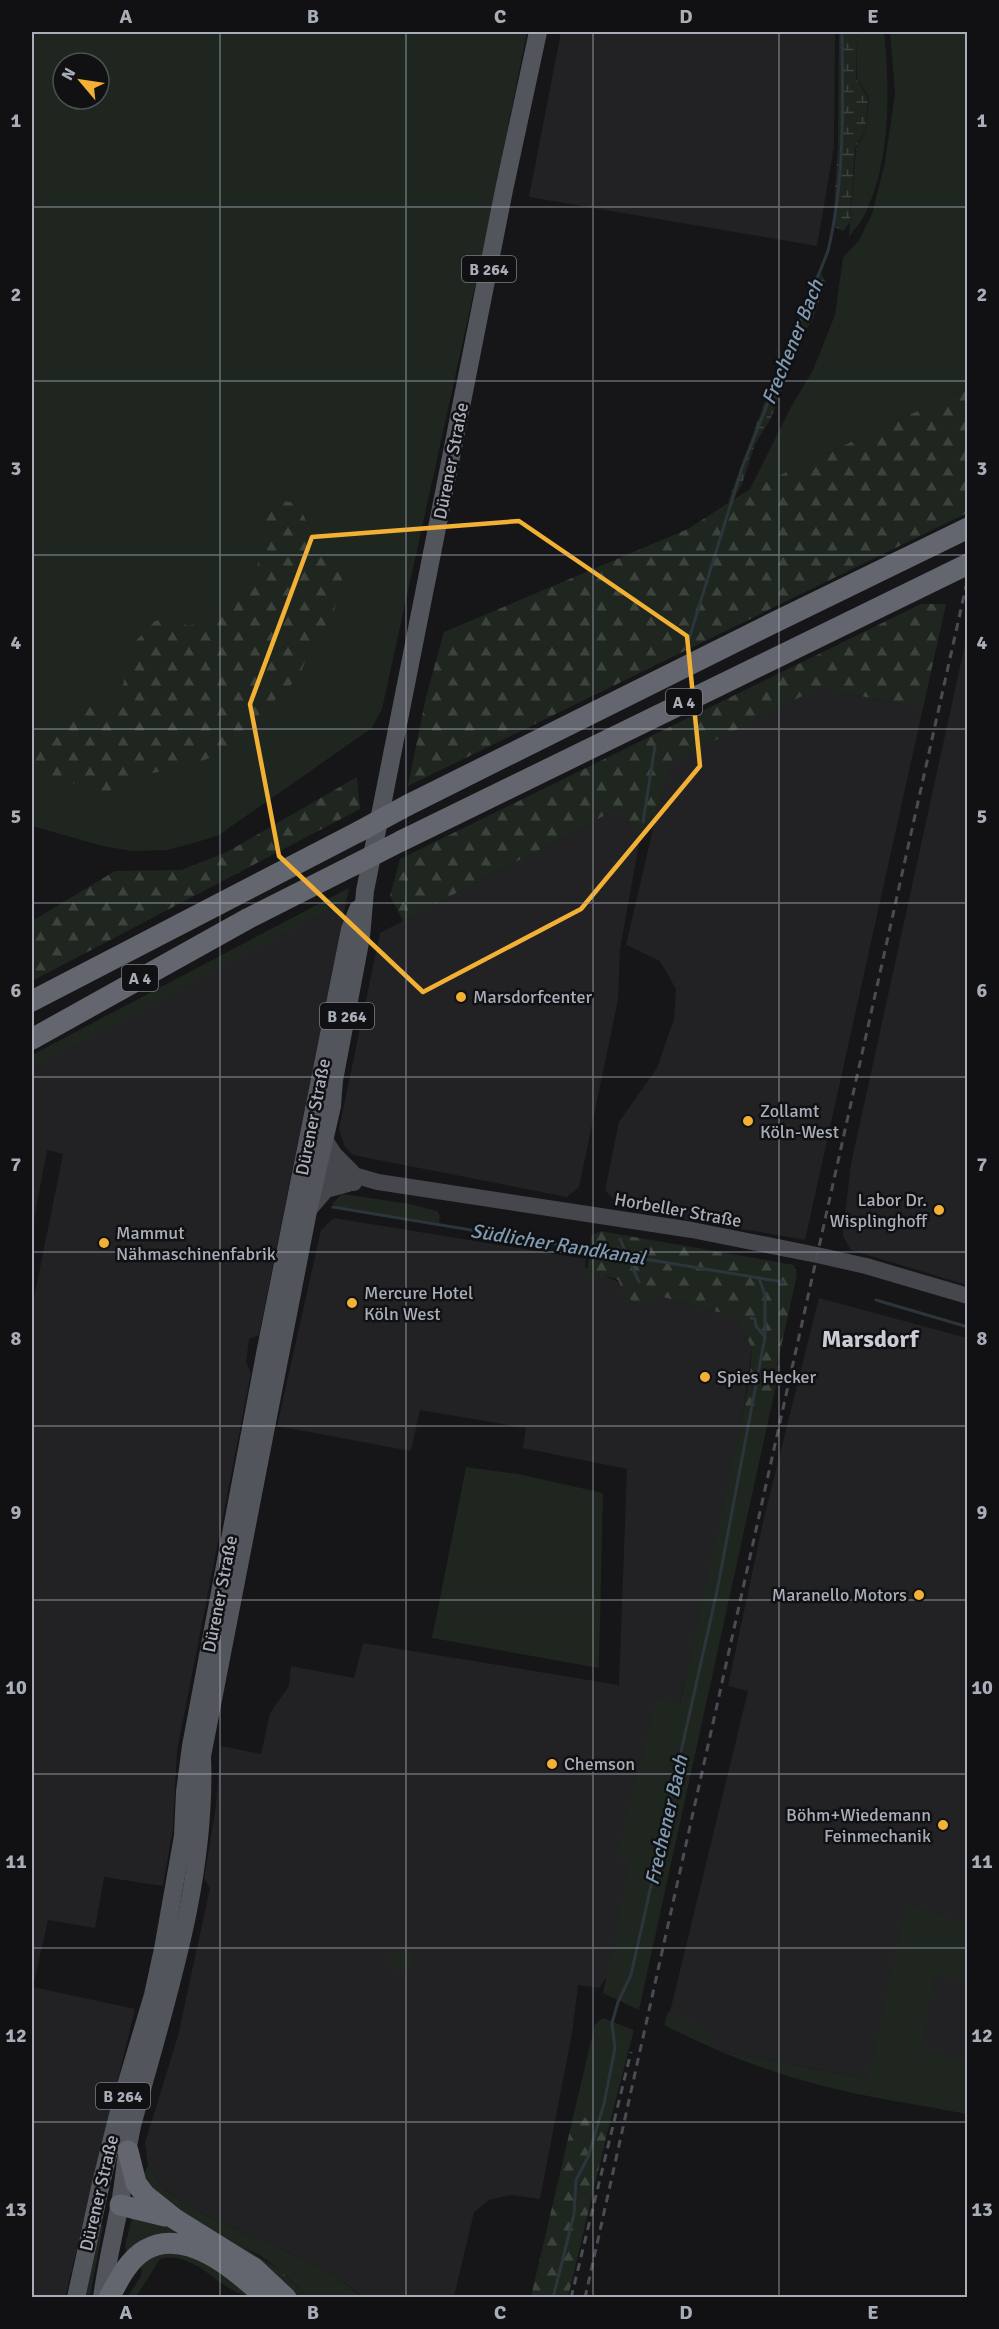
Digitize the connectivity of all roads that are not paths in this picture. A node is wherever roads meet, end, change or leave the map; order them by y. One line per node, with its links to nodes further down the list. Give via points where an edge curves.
1 (538, 32): 4 (main road, Dürener Straße / B 264)
2 (968, 528): 5 (highway, A 4, bridge, via 408,805)
3 (968, 564): 6 (highway, A 4, bridge, via 401,840 249,918)
4 (365, 891): 7 (main road, Dürener Straße / B 264, via 362,937); 8 (main road, Dürener Straße / B 264, via 350,929)
5 (32, 1001)
6 (32, 1039)
7 (326, 1140): 8 (main road, Dürener Straße / B 264); 9 (main road)
8 (310, 1169): 9 (main road, Horbeller Straße); 10 (main road, Dürener Straße / B 264); 15 (main road, Dürener Straße / B 264, via 191,1746 183,1836 153,1995 122,2098)
9 (352, 1178): 10 (main road, Horbeller Straße, via 326,1190); 11 (main road, Horbeller Straße, via 692,1230 866,1266)
10 (308, 1211): 12 (main road, Dürener Straße / B 264, via 202,1756 202,1812 182,1934)
11 (968, 1296)
12 (128, 2151): 13 (main road, Dürener Straße / B 264); 14 (highway, via 136,2183)
13 (120, 2205): 14 (highway); 16 (main road, Dürener Straße / B 264)
14 (175, 2218): 19 (highway, via 254,2268)
15 (76, 2298)
16 (102, 2298)
17 (109, 2298): 18 (highway, via 120,2277 145,2250 173,2243 192,2246 214,2258)
18 (266, 2298)
19 (286, 2298)

